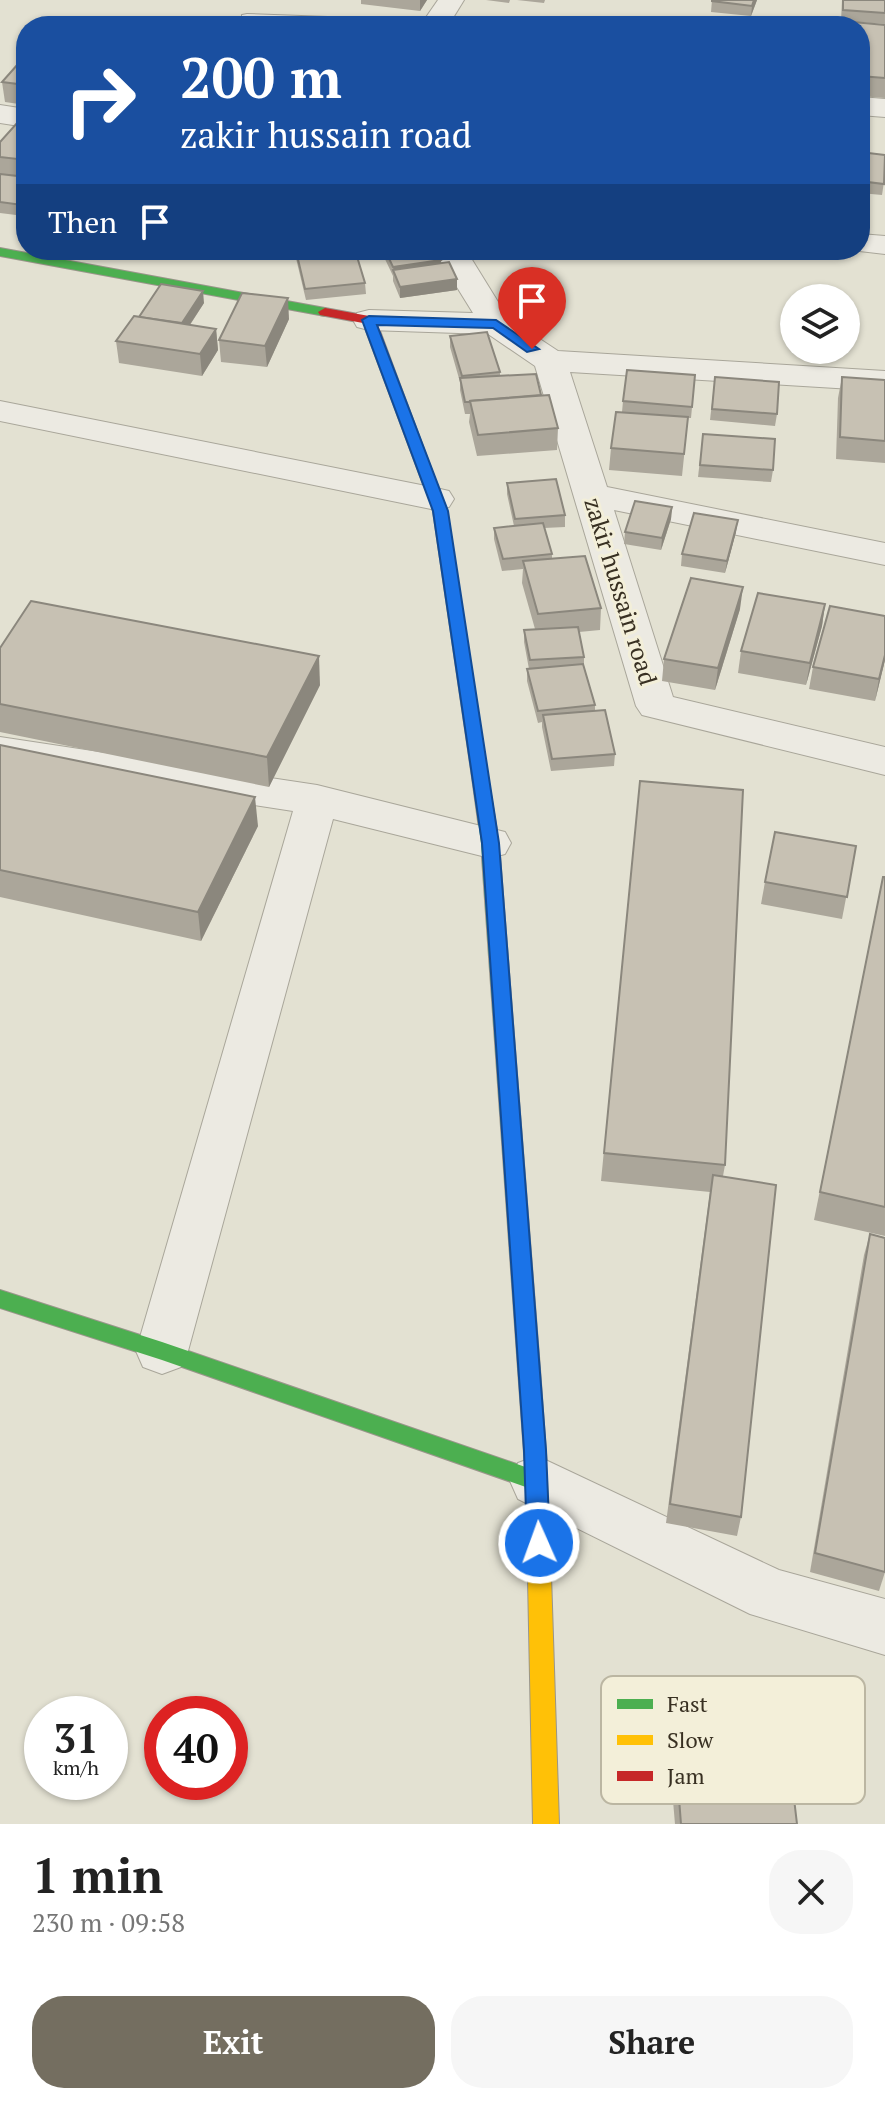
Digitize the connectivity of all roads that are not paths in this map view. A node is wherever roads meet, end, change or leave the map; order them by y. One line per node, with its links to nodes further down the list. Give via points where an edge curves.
1 (43, 260): 3 (street)
2 (456, 260): 4 (street)
3 (369, 320): 4 (street); 9 (street)
4 (496, 324): 5 (street)
5 (550, 361): 6 (street); 8 (street, zakir hussain road)
6 (885, 381)
7 (0, 411): 9 (street)
8 (592, 495): 10 (street); 12 (street, zakir hussain road, via 656,706)
9 (436, 499): 14 (street)
10 (885, 554)
11 (0, 751): 13 (street)
12 (885, 761)
13 (317, 800): 14 (street); 16 (street)
14 (490, 843): 17 (street)
15 (0, 1299): 16 (street)
16 (162, 1351): 17 (street)
17 (537, 1481): 18 (street, via 770,1595); 19 (street)
18 (885, 1627)
19 (546, 1824)

